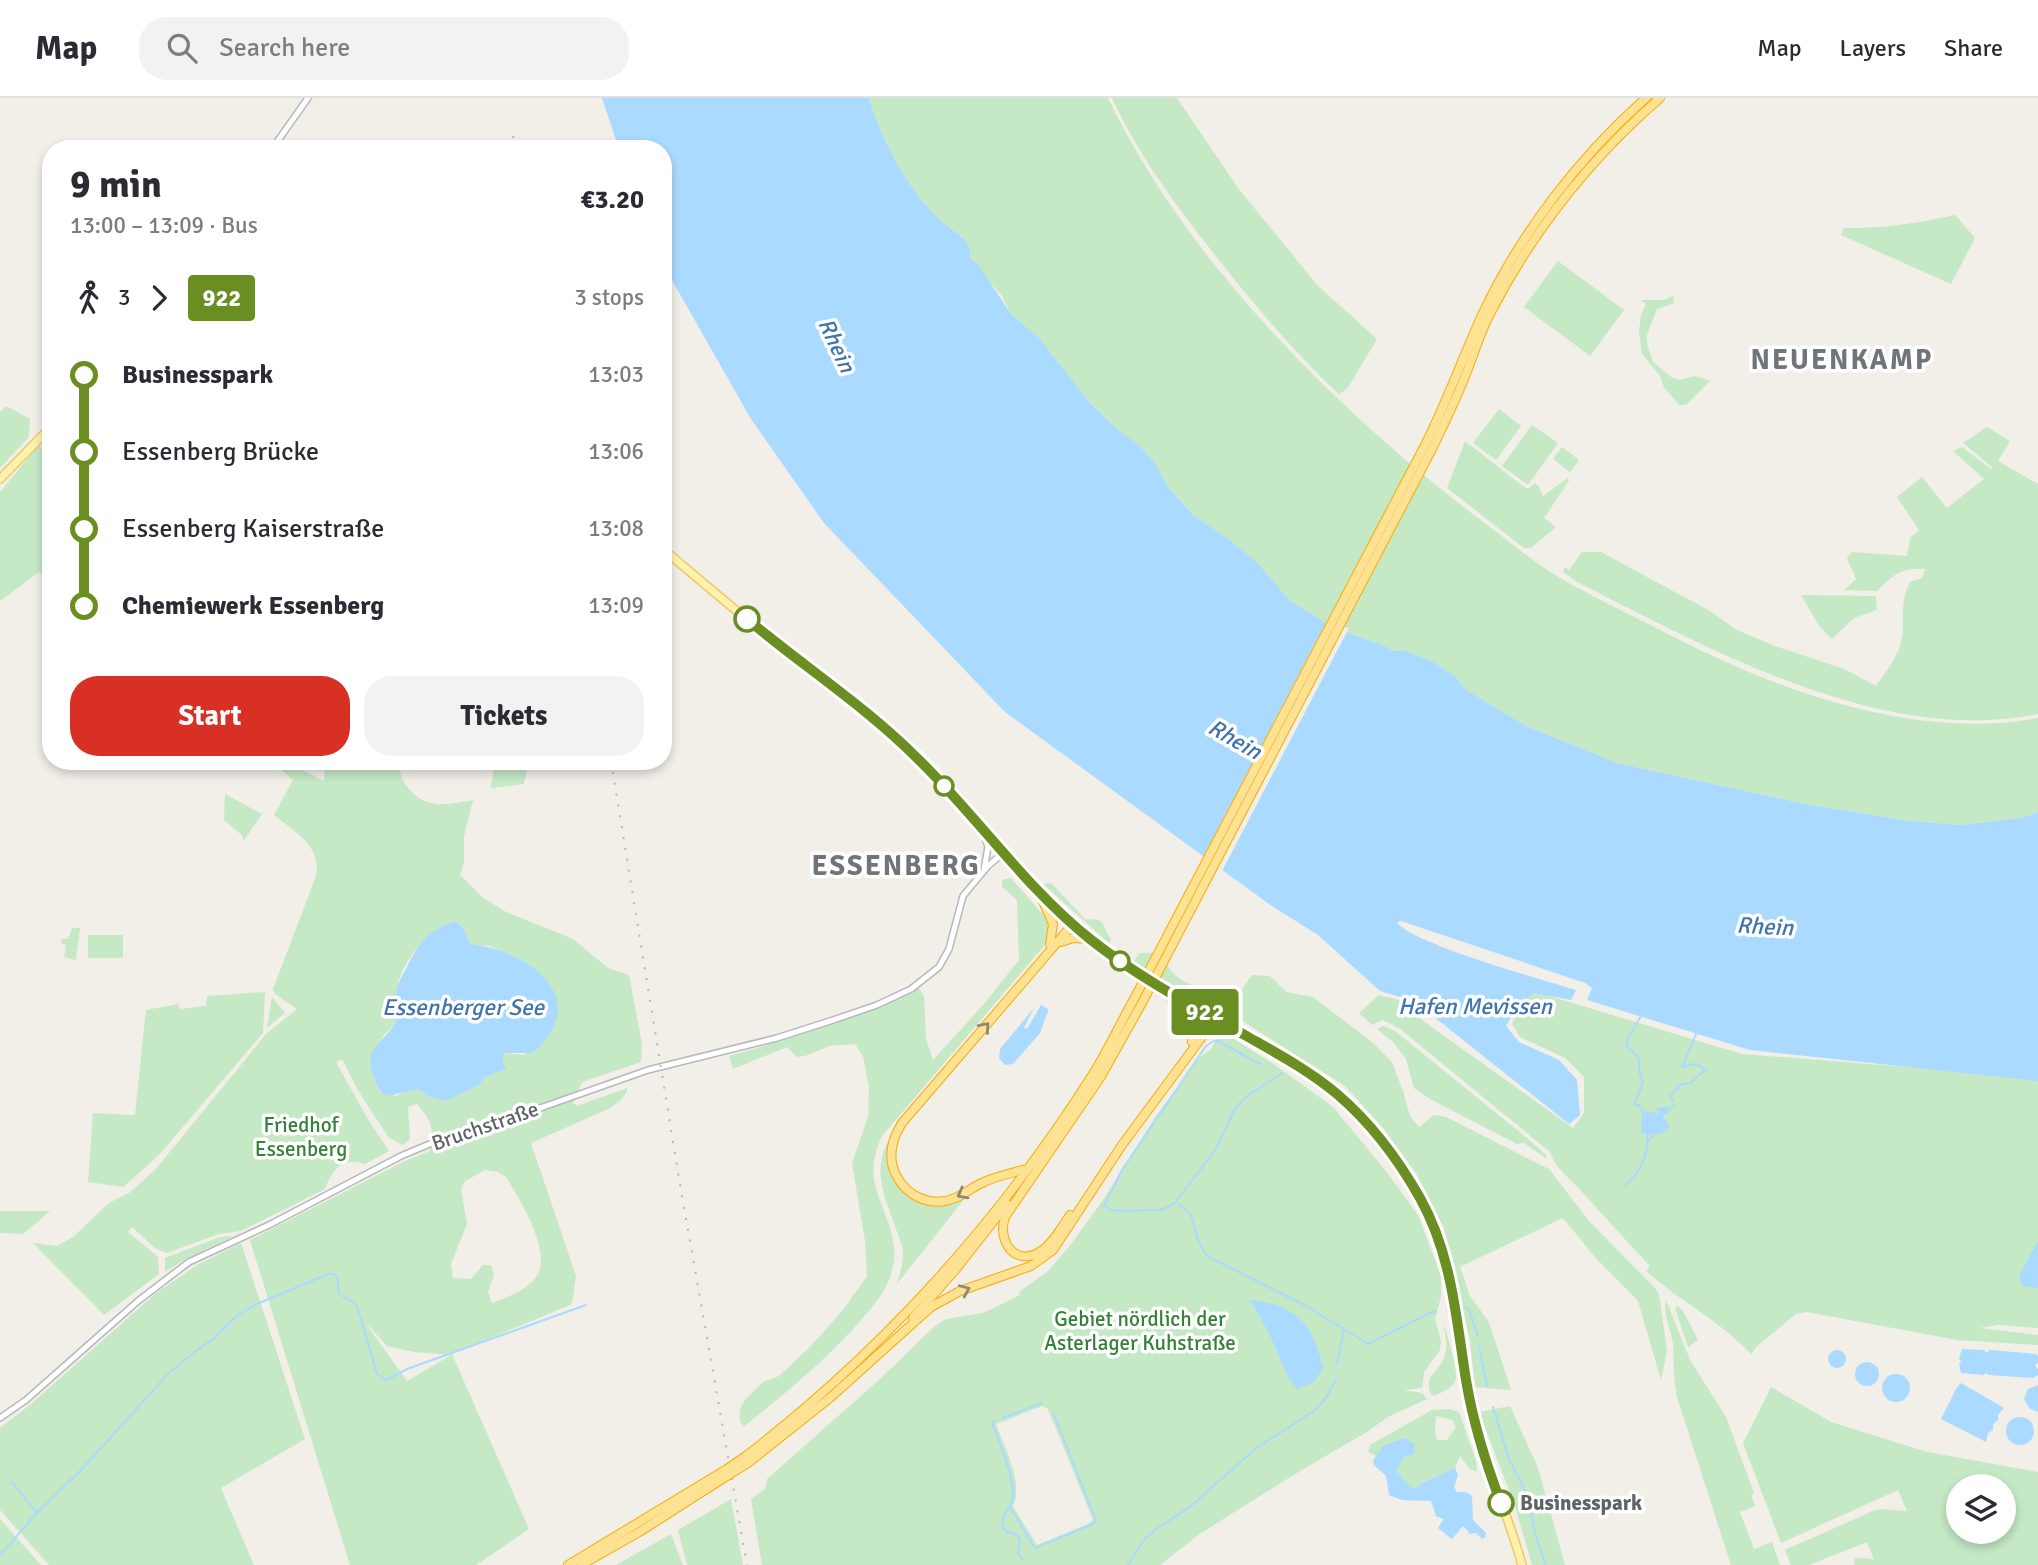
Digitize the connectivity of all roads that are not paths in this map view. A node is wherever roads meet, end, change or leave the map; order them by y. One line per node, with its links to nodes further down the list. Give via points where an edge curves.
1 (308, 98): 4 (street)
2 (1646, 98): 6 (highway, via 1571,176 1514,256 1483,314)
3 (1660, 98): 6 (highway, via 1615,138 1521,260 1489,316 1466,374)
4 (278, 140)
5 (42, 436): 7 (main road)
6 (1427, 449): 17 (highway, bridge)
7 (0, 479)
8 (672, 557): 9 (main road, via 890,731)
9 (982, 830): 10 (main road); 11 (street, via 988,847)
10 (1003, 853): 11 (street); 12 (main road)
11 (984, 872): 23 (street, Bruchstraße, via 960,905 944,961 911,989 777,1038 640,1072 401,1156 269,1226 189,1262)
12 (1039, 892): 13 (main road); 15 (highway, via 1053,924)
13 (1071, 923): 14 (main road); 15 (highway)
14 (1090, 939): 15 (highway, via 1067,939); 16 (main road)
15 (1053, 945): 21 (highway, one-way to 15, via 984,1182 957,1198 923,1200 897,1178 892,1142 902,1123)
16 (1160, 987): 18 (main road); 19 (highway, via 1187,1016)
17 (1138, 1001): 20 (highway, via 1117,1050); 21 (highway)
18 (1213, 1017): 19 (highway); 22 (highway, one-way to 18, via 960,1291 1031,1266 1053,1250); 28 (main road, via 1336,1093 1359,1114 1404,1171 1427,1211 1454,1293 1470,1400)
19 (1192, 1042): 20 (highway, via 1052,1240 1039,1253 1015,1253 1002,1236 1005,1217)
20 (1081, 1107): 22 (highway, via 956,1269)
21 (1026, 1169): 24 (highway, via 917,1304)
22 (890, 1344): 24 (highway, via 831,1397)
23 (0, 1418)
24 (747, 1460): 25 (highway, bridge)
25 (664, 1513): 26 (highway); 27 (highway)
26 (568, 1565)
27 (581, 1565)
28 (1522, 1565)

